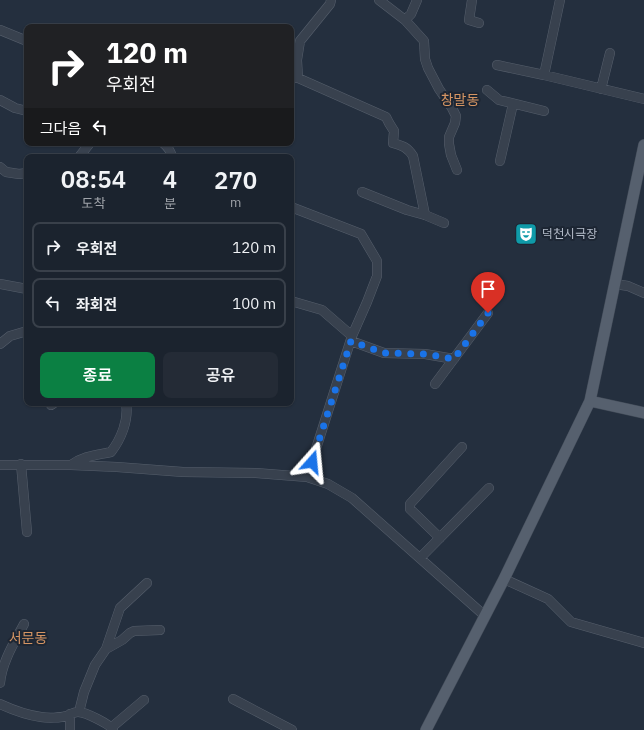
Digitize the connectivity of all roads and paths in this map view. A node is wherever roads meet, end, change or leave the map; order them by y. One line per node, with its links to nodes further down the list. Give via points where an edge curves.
1 (331, 0): 13 (street, via 300,41)
2 (379, 0): 6 (street)
3 (417, 0): 6 (street, via 411,14)
4 (472, 0): 7 (street, via 468,20)
5 (560, 0): 12 (street)
6 (405, 20): 26 (street, via 424,41 428,68 456,116 449,144)
7 (479, 23)
8 (0, 30): 9 (street)
9 (24, 41)
10 (610, 53): 14 (street)
11 (497, 65): 12 (street)
12 (544, 75): 14 (street)
13 (294, 78): 30 (street, via 386,117 394,131 393,143 410,150 413,156)
14 (601, 89): 17 (street)
15 (487, 90): 18 (street, via 499,100)
16 (0, 100): 19 (street)
17 (644, 100)
18 (513, 104): 20 (street); 24 (street)
19 (24, 110)
20 (544, 111)
21 (644, 145): 33 (main road)
22 (88, 146): 23 (street)
23 (81, 154)
24 (500, 161)
25 (0, 168): 27 (street, via 6,172)
26 (457, 170)
27 (24, 173)
28 (362, 192): 30 (street)
29 (294, 208): 39 (street, via 361,234 377,261 376,276)
30 (425, 216): 31 (street)
31 (444, 223)
32 (0, 284): 34 (street)
33 (616, 284): 35 (street); 43 (main road)
34 (24, 288)
35 (644, 293)
36 (294, 302): 39 (street, via 322,310)
37 (488, 313): 41 (street)
38 (24, 331): 40 (street, via 10,336)
39 (352, 339): 41 (street, via 384,353 425,354); 50 (street)
40 (0, 344)
41 (454, 359): 42 (street)
42 (435, 384)
43 (590, 401): 45 (main road); 55 (main road)
44 (126, 406): 49 (street, via 121,435 111,452 86,456)
45 (644, 413)
46 (462, 447): 53 (street, via 410,504 410,509)
47 (21, 464): 48 (street); 49 (street); 52 (street)
48 (0, 465)
49 (71, 465): 50 (street)
50 (307, 477): 54 (street, via 328,484 352,498)
51 (489, 488): 53 (street)
52 (27, 532)
53 (440, 538): 54 (street)
54 (420, 558): 57 (street)
55 (504, 579): 57 (main road); 60 (street, via 548,599 571,622)
56 (147, 583): 61 (street, via 120,608)
57 (485, 616): 70 (main road)
58 (24, 624): 62 (street, via 1,672)
59 (160, 630): 61 (street, via 134,631)
60 (644, 643)
61 (106, 649): 66 (street, via 94,665)
62 (0, 683)
63 (233, 699): 69 (street)
64 (144, 700): 67 (street)
65 (0, 702): 66 (street, via 17,711 43,718 65,717)
66 (74, 713): 67 (street, via 94,718); 68 (street)
67 (113, 729)
68 (70, 730)
69 (292, 730)
70 (426, 730)

